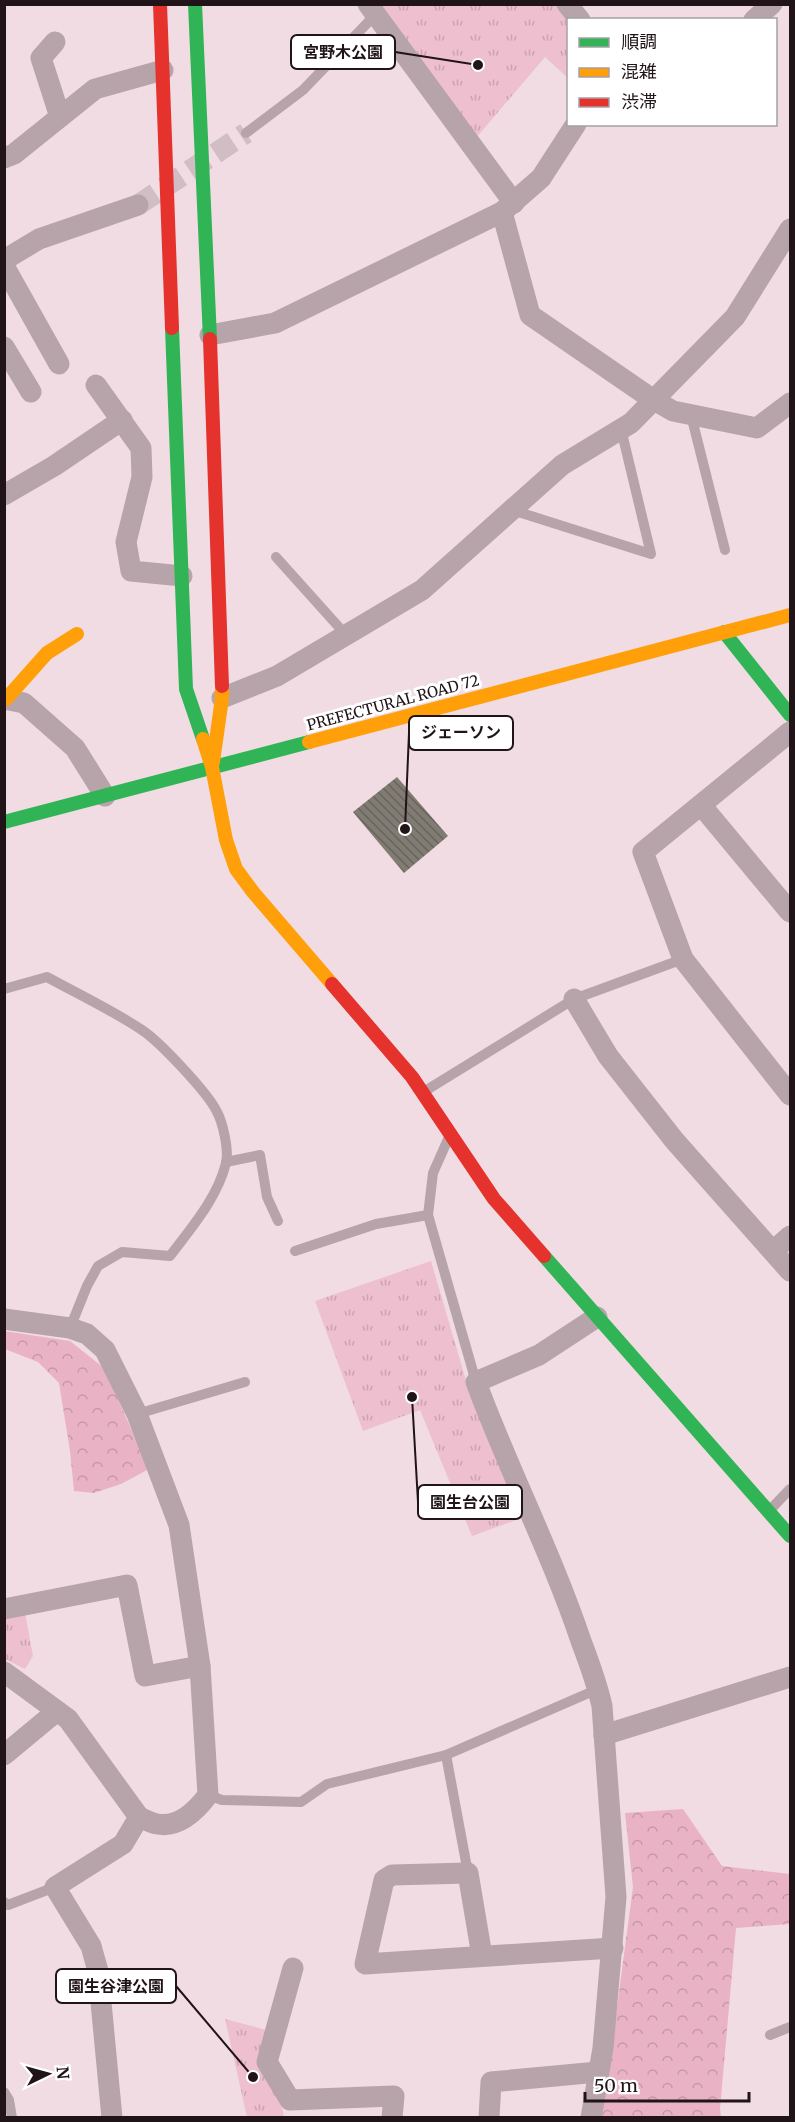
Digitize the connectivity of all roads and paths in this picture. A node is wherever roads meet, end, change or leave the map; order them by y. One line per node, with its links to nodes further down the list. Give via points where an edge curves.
1 (160, 4): 9 (street)
2 (195, 4): 19 (street)
3 (567, 4): 6 (street)
4 (772, 4): 7 (street)
5 (371, 10): 12 (lane, via 303,90); 15 (street)
6 (578, 18)
7 (756, 18)
8 (55, 42): 10 (street, via 42,58)
9 (163, 70): 10 (street, via 95,89); 33 (street)
10 (60, 117): 13 (street)
11 (575, 126): 15 (street, via 541,178)
12 (246, 133)
13 (4, 158)
14 (138, 205): 17 (street, via 39,239)
15 (508, 207): 19 (street, via 276,323); 24 (street, via 530,315)
16 (790, 229): 24 (street, via 735,317)
17 (4, 260)
18 (4, 266): 21 (street)
19 (210, 335): 38 (street)
20 (4, 347): 23 (street)
21 (59, 364)
22 (96, 385): 27 (street)
23 (31, 392)
24 (652, 399): 26 (street, via 673,411); 28 (street)
25 (790, 403): 26 (street, via 757,428)
26 (691, 415): 31 (lane)
27 (122, 420): 29 (street); 33 (street, via 141,448 142,477 126,542 131,571)
28 (621, 429): 30 (street, via 562,465); 30 (lane, via 651,554)
29 (4, 495)
30 (512, 510): 37 (street, via 422,590)
31 (725, 550)
32 (276, 557): 37 (lane)
33 (182, 576): 42 (street, via 186,689)
34 (790, 615): 35 (street, PREFECTURAL ROAD 72)
35 (724, 632): 40 (street); 42 (street, PREFECTURAL ROAD 72)
36 (77, 634): 39 (street, via 47,653)
37 (346, 635): 38 (street, via 277,676)
38 (222, 698): 42 (street)
39 (5, 699): 43 (street, via 24,703 75,747)
40 (790, 715)
41 (790, 732): 44 (street)
42 (212, 768): 43 (street, PREFECTURAL ROAD 72); 50 (street, via 226,840 236,869)
43 (105, 796): 45 (street, PREFECTURAL ROAD 72)
44 (701, 805): 46 (street); 47 (street, via 643,852)
45 (4, 822)
46 (790, 912)
47 (683, 959): 49 (lane); 51 (street)
48 (4, 989): 53 (lane, via 46,977 144,1030 181,1066 216,1110 224,1132)
49 (574, 999): 50 (lane); 58 (street, via 608,1056 674,1140)
50 (423, 1093): 52 (street)
51 (790, 1095)
52 (450, 1134): 54 (lane, via 433,1173); 60 (street, via 494,1200)
53 (226, 1162): 55 (lane, via 260,1155 267,1197); 62 (lane, via 209,1203 170,1256 122,1252 98,1266)
54 (428, 1215): 57 (lane, via 376,1224); 64 (lane)
55 (278, 1221)
56 (790, 1236): 58 (street)
57 (295, 1251)
58 (773, 1251): 59 (street)
59 (790, 1271)
60 (597, 1317): 64 (street, via 539,1354); 67 (street)
61 (4, 1319): 62 (street)
62 (70, 1328): 65 (street, via 87,1334 105,1350)
63 (245, 1382): 65 (lane)
64 (476, 1382): 73 (street, via 496,1438 565,1593)
65 (137, 1414): 70 (street, via 179,1525)
66 (790, 1489): 67 (lane)
67 (769, 1511): 68 (street)
68 (790, 1536)
69 (4, 1609): 70 (street, via 127,1585 145,1676)
70 (200, 1666): 78 (street)
71 (4, 1672): 74 (street)
72 (790, 1677): 75 (street)
73 (598, 1689): 75 (street); 77 (lane)
74 (57, 1711): 76 (street); 79 (street, via 68,1719)
75 (604, 1734): 83 (street, via 616,1898)
76 (4, 1755)
77 (446, 1755): 78 (lane, via 327,1784 301,1802 222,1800); 80 (lane)
78 (208, 1795): 79 (street, via 178,1823 158,1824)
79 (139, 1817): 81 (street, via 123,1844)
80 (468, 1873): 84 (street); 84 (street, via 392,1875 384,1880 365,1965)
81 (55, 1887): 82 (lane, via 8,1905); 92 (street, via 91,1946 98,1971)
82 (4, 1902)
83 (613, 1948): 84 (street); 88 (street)
84 (482, 1956)
85 (293, 1968): 90 (street, via 267,2062)
86 (790, 2027): 87 (lane)
87 (770, 2036)
88 (598, 2072): 94 (street, via 491,2082); 95 (street)
89 (4, 2092): 91 (lane)
90 (293, 2109): 93 (street, via 394,2096)
91 (12, 2118)
92 (112, 2118)
93 (392, 2118)
94 (489, 2118)
95 (591, 2118)

